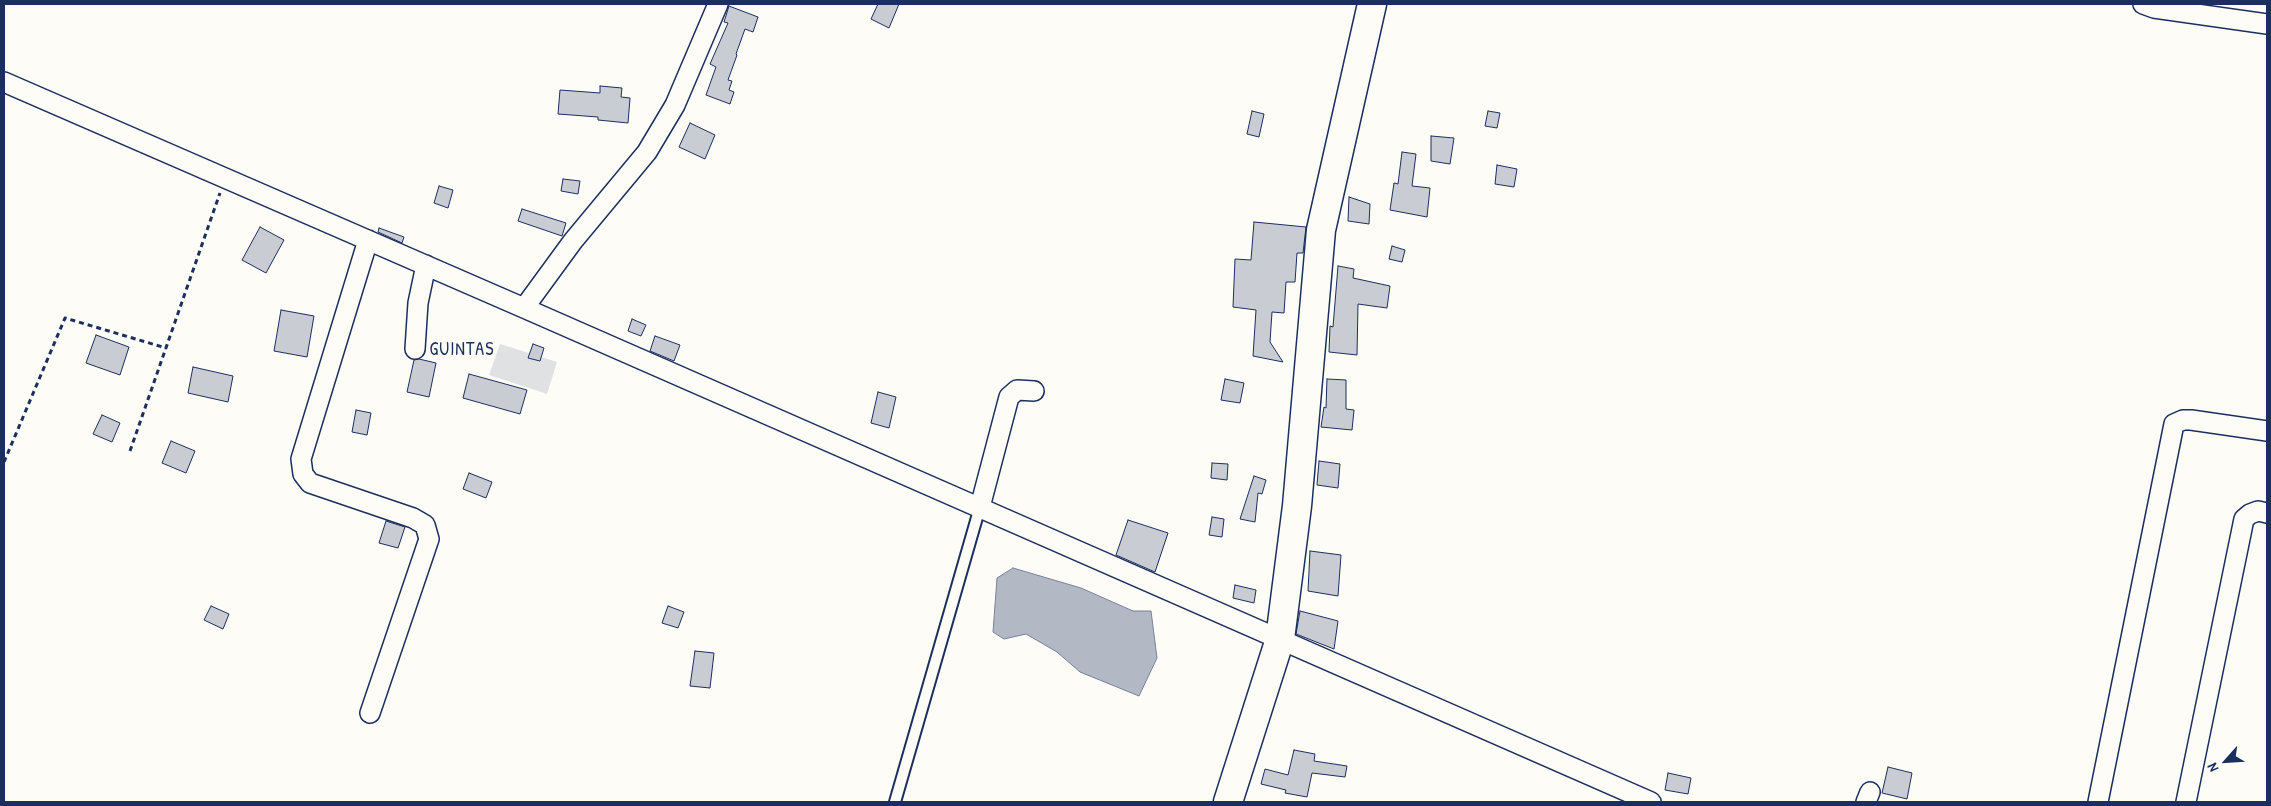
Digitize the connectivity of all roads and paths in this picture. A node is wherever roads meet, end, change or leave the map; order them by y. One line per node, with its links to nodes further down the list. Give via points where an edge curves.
1 (718, 4): 9 (street, via 675,105 647,152 572,241)
2 (1372, 4): 18 (street, via 1321,230 1298,506)
3 (2149, 6): 4 (street)
4 (2267, 24)
5 (4, 82): 6 (street)
6 (225, 178): 7 (street); 10 (path)
7 (368, 240): 8 (street); 19 (street, via 301,458 303,474 310,483 413,518 425,526 429,539)
8 (426, 265): 9 (street); 11 (street, via 418,303)
9 (524, 308): 16 (street)
10 (166, 348): 14 (path); 15 (path, via 65,318)
11 (415, 349)
12 (1034, 391): 16 (street, via 1017,390 1009,397)
13 (2267, 431): 23 (street, via 2191,420 2174,424)
14 (130, 451)
15 (4, 462)
16 (980, 507): 18 (street); 20 (lane)
17 (2267, 513): 24 (street, via 2250,514 2244,520)
18 (1280, 639): 21 (street); 22 (street)
19 (370, 713)
20 (895, 802)
21 (1228, 802)
22 (1651, 802)
23 (2098, 802)
24 (2186, 802)

